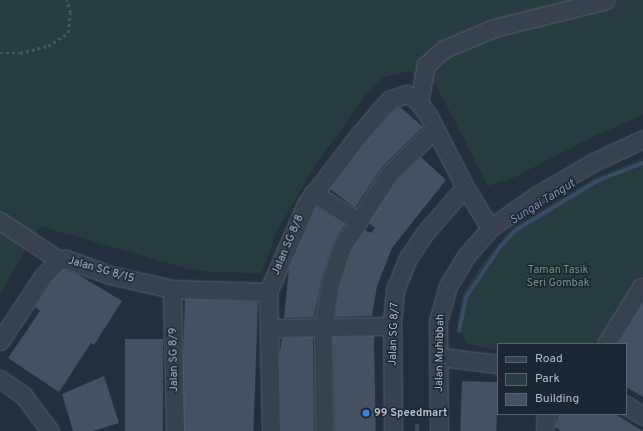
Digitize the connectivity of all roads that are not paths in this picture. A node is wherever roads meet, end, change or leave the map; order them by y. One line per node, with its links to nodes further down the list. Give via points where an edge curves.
1 (606, 0): 2 (street, via 494,28 444,49 426,65)
2 (419, 103): 3 (street); 6 (street, Jalan SG 8/8, via 406,94 389,100)
3 (436, 129): 5 (street); 8 (street, via 389,174)
4 (643, 139): 9 (street, Jalan Muhibbah, via 592,163 537,195)
5 (465, 188): 9 (street); 14 (street, Jalan SG 8/7, via 424,234 408,258 395,290)
6 (313, 193): 8 (street); 13 (street, Jalan SG 8/8)
7 (0, 221): 10 (street)
8 (358, 221): 15 (street, via 342,247 330,283)
9 (490, 228): 19 (street, Jalan Muhibbah, via 466,256 448,286 438,321)
10 (59, 260): 12 (street, Jalan SG 8/15, via 66,259 110,275); 17 (street, Jalan SG 8/15, via 43,276)
11 (642, 288): 18 (street)
12 (172, 289): 13 (street, Jalan SG 8/15); 26 (street, Jalan SG 8/9)
13 (268, 292): 16 (street, Jalan SG 8/8)
14 (392, 326): 15 (street); 29 (street, Jalan SG 8/7)
15 (323, 327): 16 (street); 28 (street)
16 (269, 328): 27 (street, Jalan SG 8/8)
17 (0, 341)
18 (607, 343)
19 (440, 357): 20 (street); 30 (street, Jalan Muhibbah)
20 (497, 364)
21 (0, 379): 25 (street, via 22,395)
22 (627, 406): 24 (street)
23 (546, 415): 31 (street)
24 (643, 416)
25 (50, 431)
26 (175, 431)
27 (271, 431)
28 (324, 431)
29 (393, 431)
30 (439, 431)
31 (546, 431)

